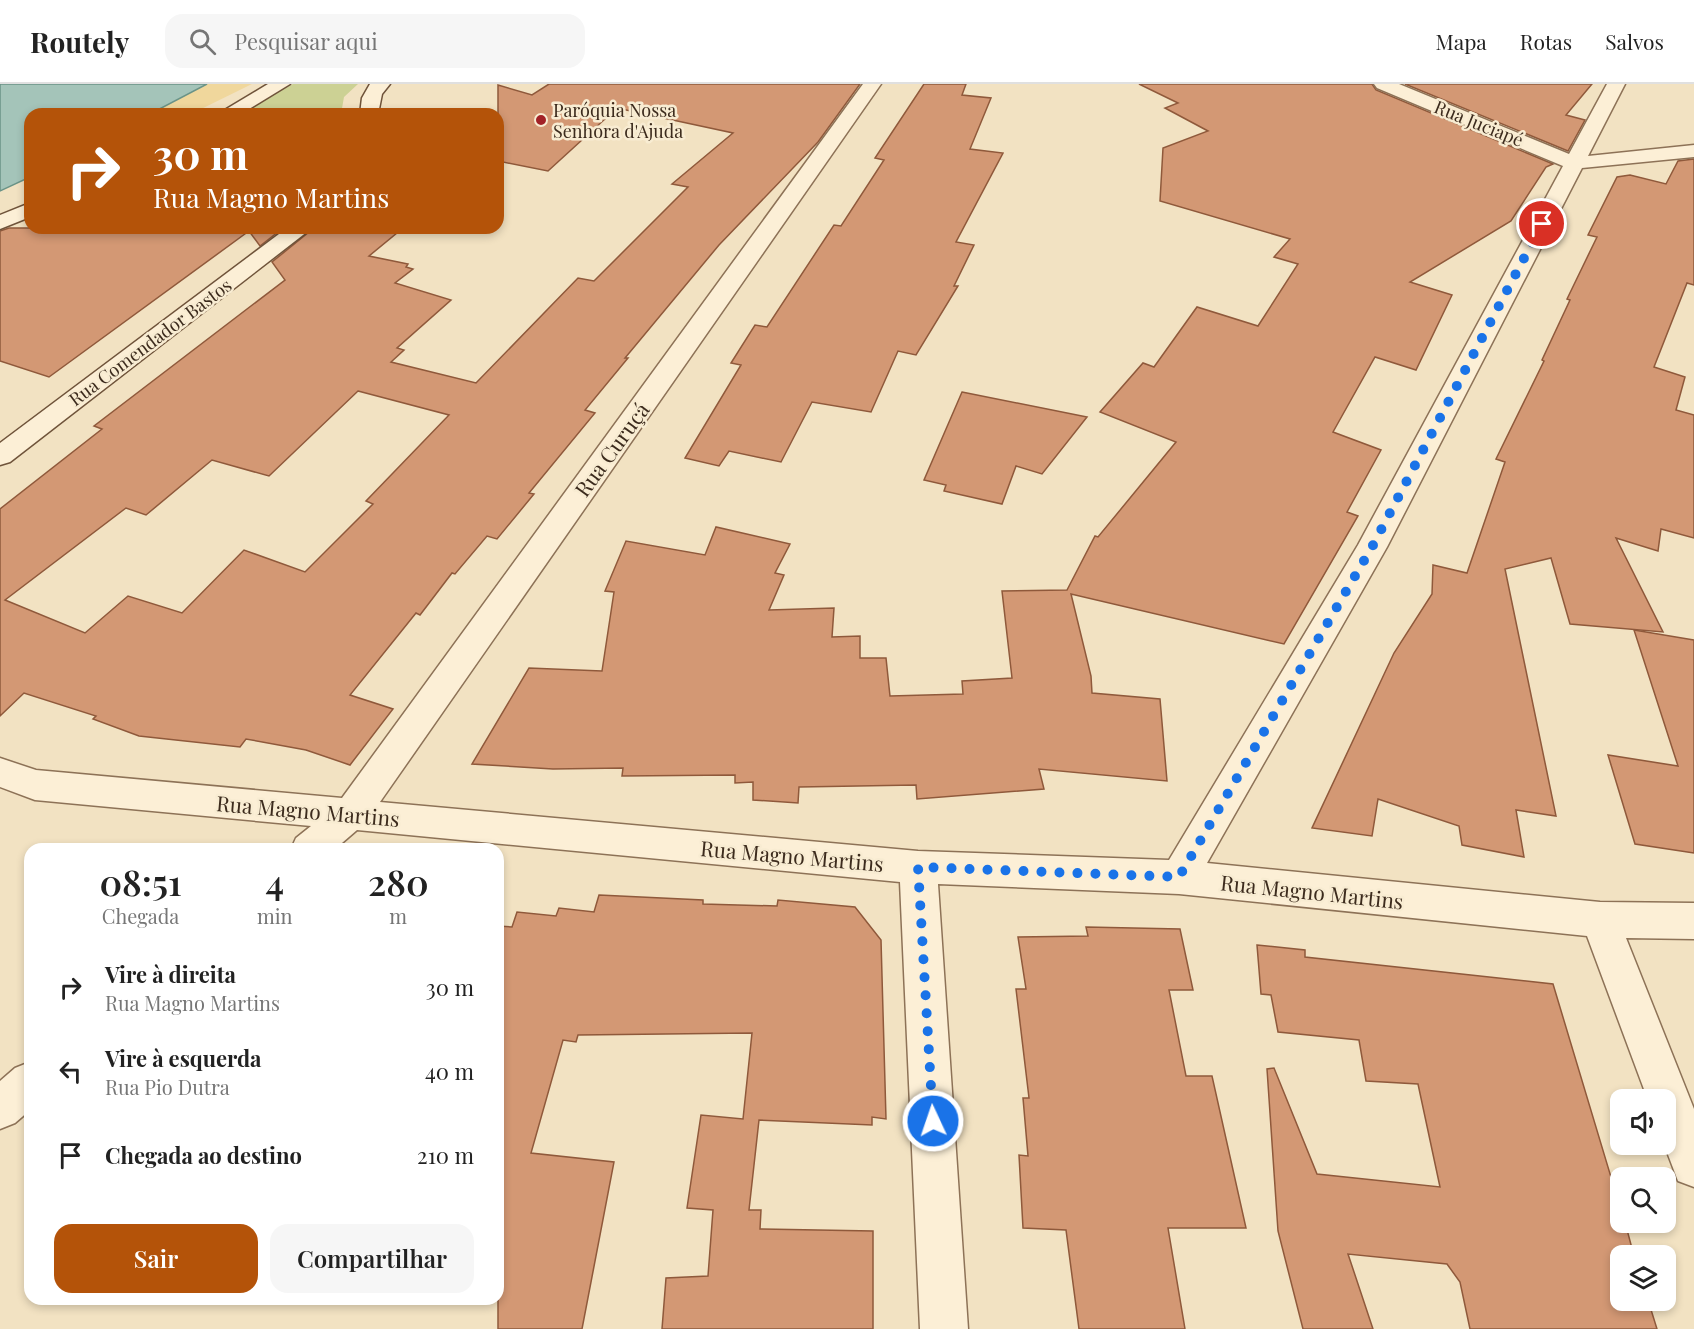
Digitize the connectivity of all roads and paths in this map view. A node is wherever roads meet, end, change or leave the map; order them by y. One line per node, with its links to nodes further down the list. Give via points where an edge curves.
1 (281, 84): 6 (street)
2 (381, 84): 7 (street, via 376,87)
3 (872, 84): 15 (street, Rua Curuçá)
4 (1383, 84): 9 (street, Rua Juciapé)
5 (1616, 84): 9 (street)
6 (238, 108)
7 (370, 108)
8 (1694, 151): 9 (street)
9 (1574, 163): 18 (street, via 1372,547)
10 (24, 212): 11 (street)
11 (0, 223)
12 (293, 234): 13 (street, Rua Comendador Bastos)
13 (0, 456)
14 (0, 772): 15 (street, Rua Magno Martins, via 35,785)
15 (351, 814): 16 (street, Rua Curuçá); 17 (street, Rua Magno Martins)
16 (316, 843)
17 (918, 867): 18 (street, Rua Magno Martins); 24 (street)
18 (1179, 877): 19 (street, Rua Magno Martins)
19 (1600, 921): 20 (street, Rua Magno Martins); 23 (street)
20 (1694, 921)
21 (24, 1088): 22 (street)
22 (0, 1108)
23 (1694, 1165)
24 (944, 1329)

